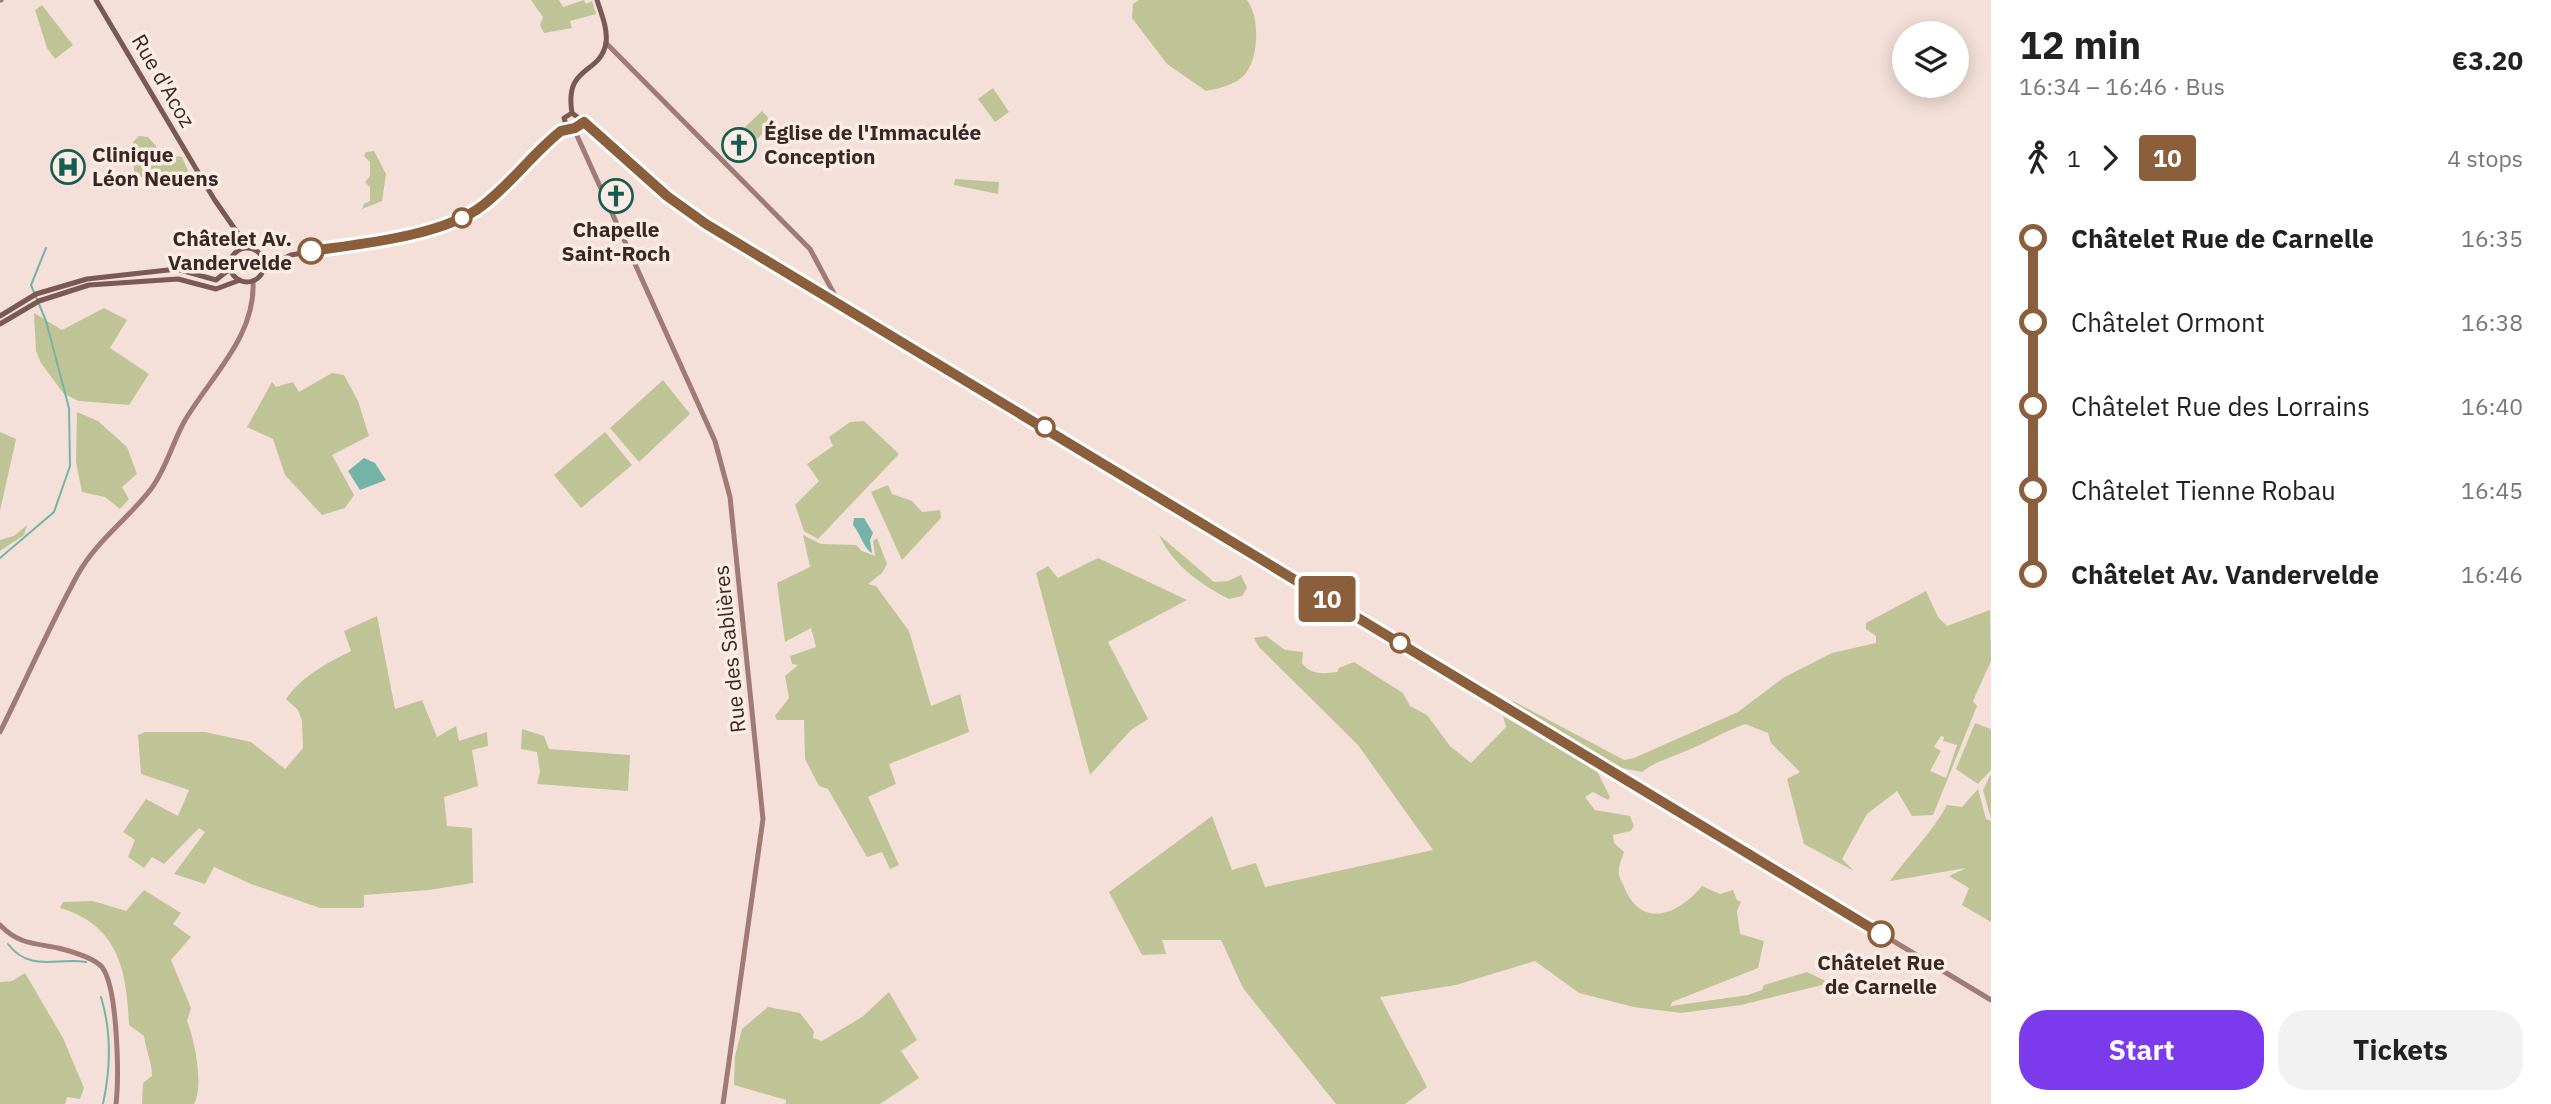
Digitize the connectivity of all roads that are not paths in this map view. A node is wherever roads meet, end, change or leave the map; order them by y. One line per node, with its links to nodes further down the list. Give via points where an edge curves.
1 (96, 0): 7 (main road, Rue d'Acoz, via 239,235)
2 (597, 0): 3 (main road)
3 (606, 43): 4 (main road, via 598,59 573,84); 14 (main road, via 810,249)
4 (572, 113): 5 (main road); 6 (main road, via 564,118)
5 (580, 122): 6 (main road); 14 (main road, via 690,213)
6 (571, 128): 9 (main road, via 554,136 484,205 456,221 430,230 291,255); 21 (main road, Rue des Sablières, via 715,441 730,497 763,819)
7 (238, 250): 8 (main road); 9 (main road, via 257,251)
8 (231, 268): 10 (main road); 12 (main road, via 216,280 170,269 87,279)
9 (264, 268): 11 (main road)
10 (240, 280): 11 (main road); 12 (main road, via 216,289 183,279 130,280)
11 (253, 281): 17 (main road, via 251,304 234,349 183,424 153,486 108,533 79,573)
12 (50, 293): 13 (main road)
13 (27, 303): 15 (main road); 16 (main road)
14 (839, 303): 19 (main road)
15 (0, 316)
16 (0, 324)
17 (0, 732)
18 (0, 925): 20 (main road, via 22,942 57,948 102,967 118,1058)
19 (1991, 1000)
20 (116, 1104)
21 (723, 1104)

